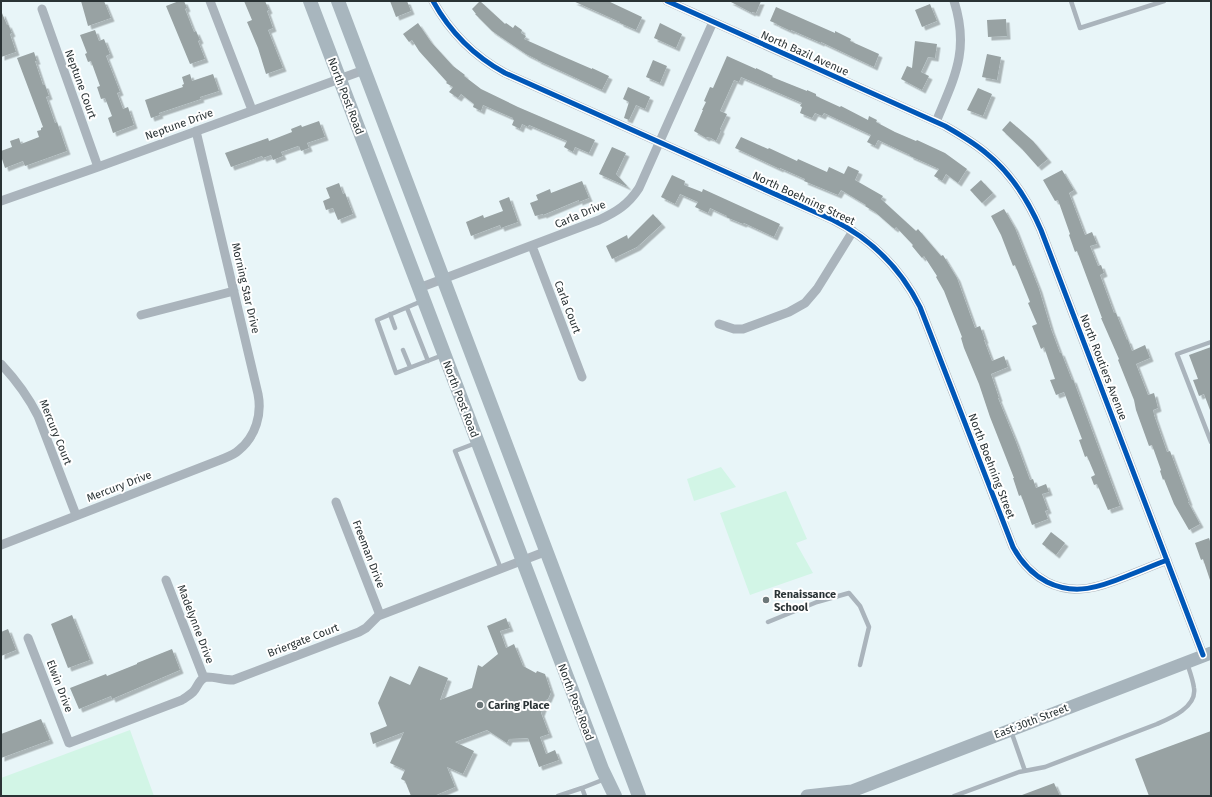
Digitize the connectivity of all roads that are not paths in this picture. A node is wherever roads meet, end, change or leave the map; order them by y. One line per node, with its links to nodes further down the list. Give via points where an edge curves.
1 (210, 1): 13 (street)
2 (310, 1): 12 (main road, North Post Road)
3 (338, 1): 11 (main road)
4 (434, 1): 16 (street, North Boehning Street, via 444,20 457,36 490,65)
5 (667, 1): 10 (street, North Bazil Avenue)
6 (954, 1): 14 (street, via 960,29 959,59)
7 (1071, 1): 8 (lane, via 1080,28)
8 (1164, 1)
9 (42, 9): 17 (street, Neptune Court)
10 (713, 22): 14 (street, North Bazil Avenue); 16 (street, Carla Drive)
11 (364, 70): 12 (street, Neptune Drive); 21 (main road)
12 (340, 79): 13 (street, Neptune Drive); 23 (main road, North Post Road)
13 (252, 110): 15 (street, Neptune Drive)
14 (936, 122): 44 (street, North Routiers Avenue, via 958,133 986,153 1004,170 1031,207)
15 (196, 131): 17 (street, Neptune Drive); 22 (street, Morning Star Drive)
16 (659, 142): 19 (street, North Boehning Street); 20 (street, Carla Drive, via 638,188 627,204 599,220)
17 (98, 167): 18 (street, Neptune Drive)
18 (1, 201)
19 (853, 231): 27 (street, via 817,289 797,308 743,329); 44 (street, North Boehning Street, via 887,259 916,298 1011,542 1027,567 1051,584 1085,589 1104,585)
20 (532, 246): 21 (street, Carla Drive); 35 (street, Carla Court)
21 (444, 279): 23 (street, Carla Drive); 42 (main road)
22 (234, 291): 26 (street); 38 (street, Morning Star Drive, via 260,401 254,430)
23 (421, 294): 24 (lane); 31 (main road, North Post Road)
24 (407, 308): 25 (lane); 32 (lane)
25 (390, 314): 28 (lane); 34 (lane, via 377,320 396,372)
26 (141, 315)
27 (719, 324)
28 (395, 328)
29 (1211, 342): 37 (lane, via 1177,354)
30 (403, 350): 34 (lane)
31 (444, 354): 32 (lane); 36 (main road, North Post Road)
32 (428, 360): 34 (lane)
33 (1, 364): 40 (street, Mercury Court, via 14,377 38,416)
34 (410, 367)
35 (582, 376)
36 (478, 442): 43 (main road, North Post Road); 45 (lane, via 455,451)
37 (1211, 442)
38 (242, 447): 40 (street, Mercury Drive, via 230,456)
39 (336, 502): 47 (street, Freeman Drive)
40 (76, 516): 41 (street, Mercury Drive)
41 (1, 544)
42 (547, 551): 43 (street, Briergate Court); 62 (main road)
43 (522, 560): 45 (street, Briergate Court); 56 (main road, North Post Road)
44 (1167, 560): 50 (street, North Routiers Avenue)
45 (500, 569): 47 (street, Briergate Court)
46 (166, 580): 53 (street, Madelynne Drive)
47 (380, 615): 53 (street, Briergate Court, via 359,632 233,680)
48 (768, 622): 52 (lane, via 817,602 849,593 860,606 869,627)
49 (28, 638): 53 (street, Elwin Drive, via 69,743 182,700 192,693)
50 (1207, 654): 51 (main road, East 30th Street)
51 (1187, 662): 54 (main road, East 30th Street); 55 (lane, via 1195,690 1186,708 1175,716 1045,766)
52 (860, 665)
53 (204, 678)
54 (1010, 729): 55 (lane); 58 (main road, East 30th Street)
55 (1025, 771): 64 (lane)
56 (607, 779): 57 (lane); 61 (main road, North Post Road)
57 (582, 788): 59 (lane); 60 (lane)
58 (848, 793): 63 (main road, East 30th Street)
59 (558, 796)
60 (585, 796)
61 (615, 796)
62 (639, 796)
63 (806, 796)
64 (954, 796)

